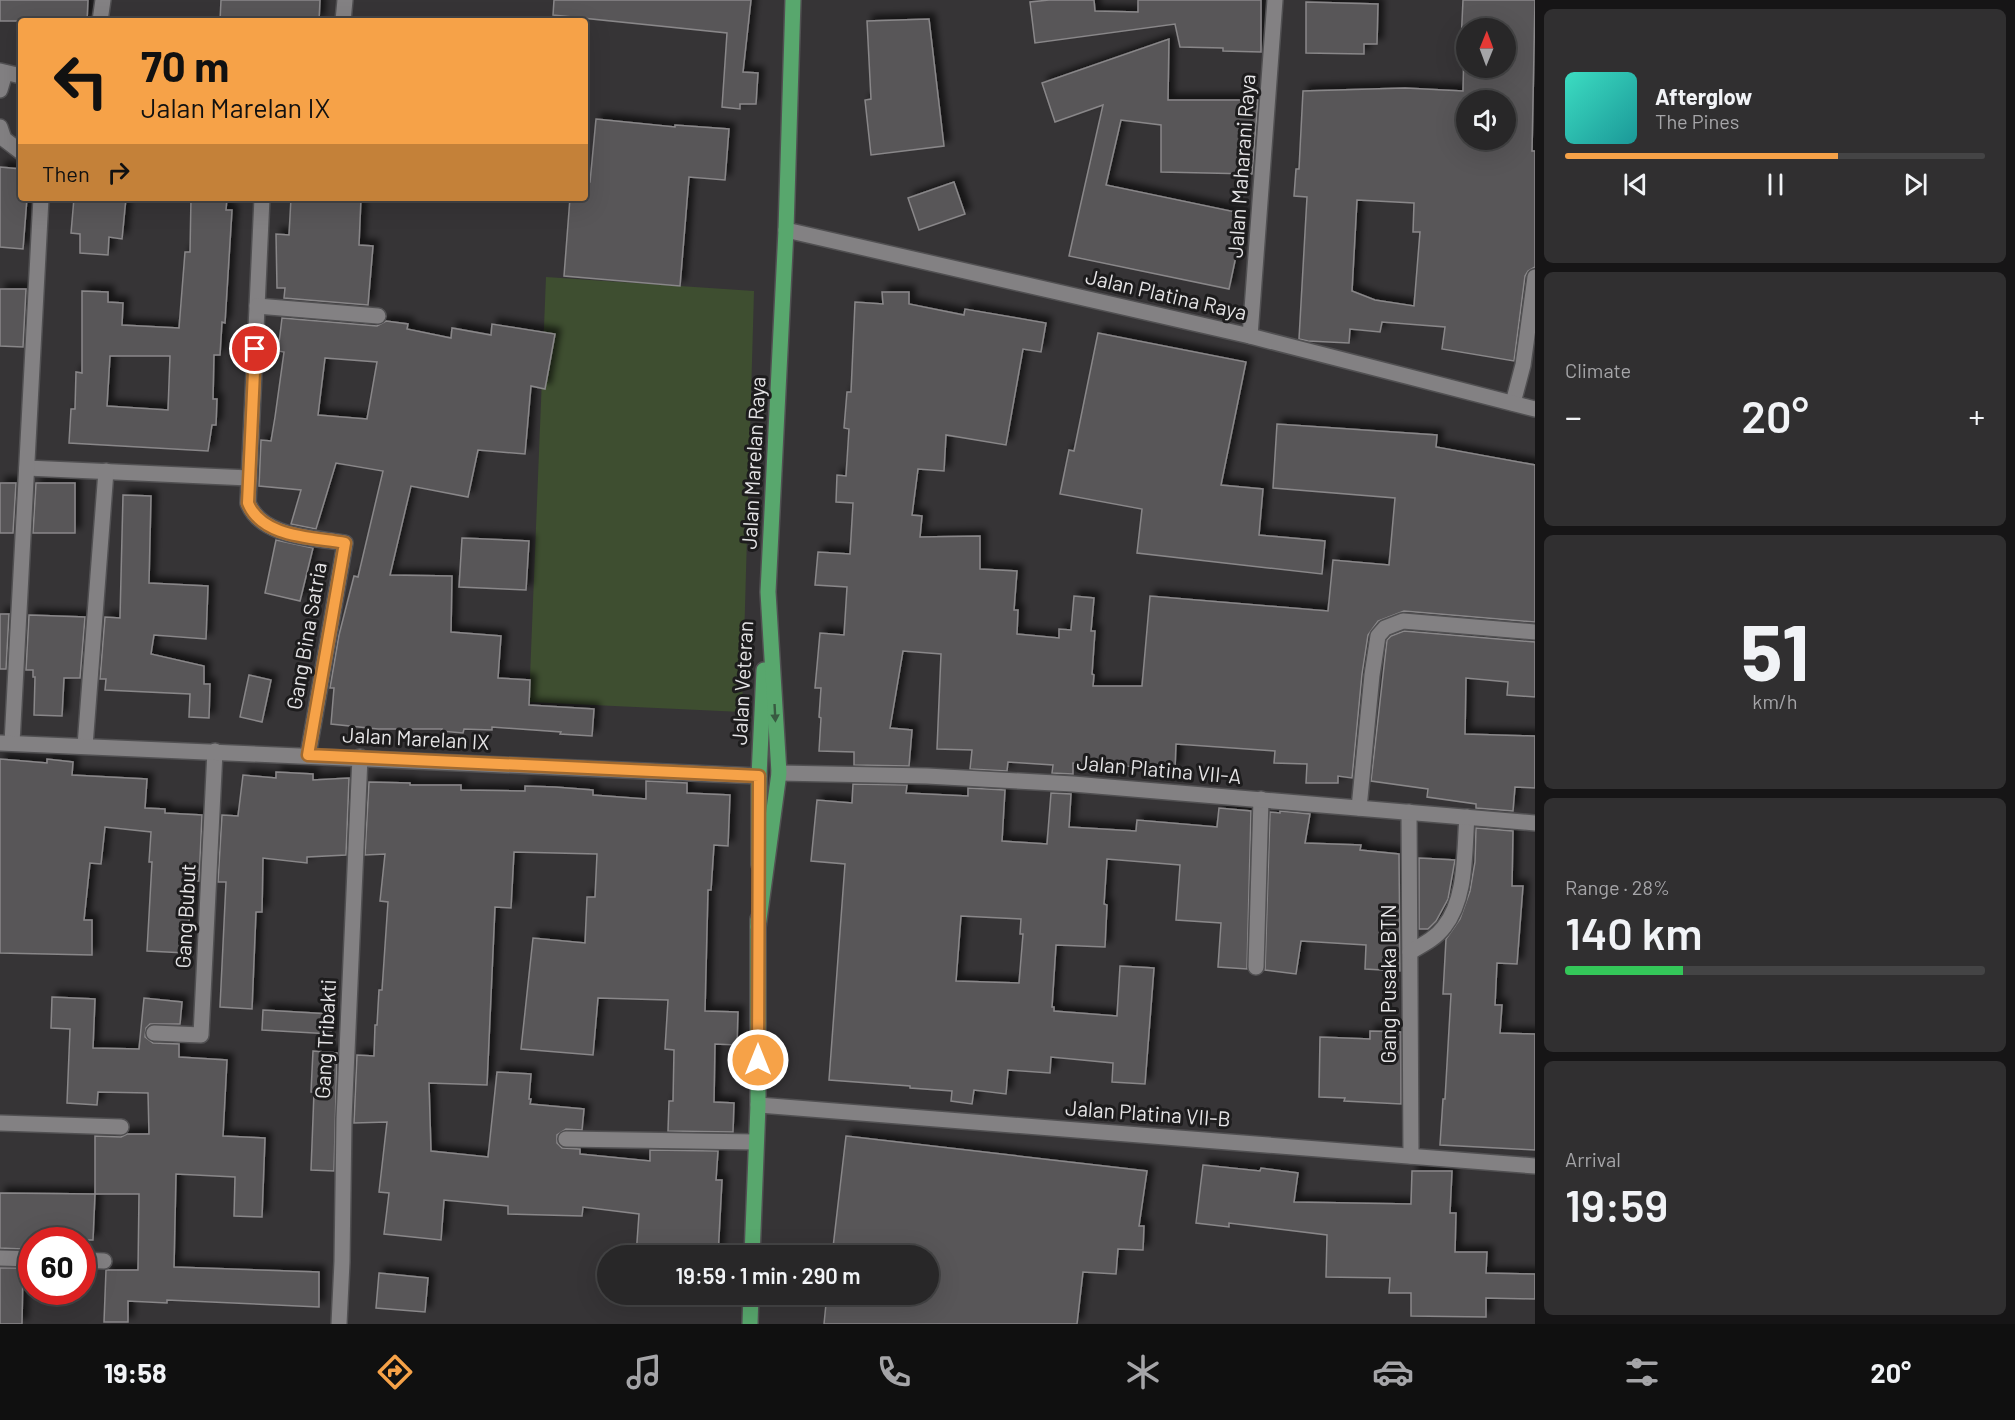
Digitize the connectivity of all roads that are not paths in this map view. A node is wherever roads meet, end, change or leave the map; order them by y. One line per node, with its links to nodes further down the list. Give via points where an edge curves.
1 (103, 0): 5 (street)
2 (345, 0): 6 (street)
3 (793, 0): 14 (main road, Jalan Marelan Raya)
4 (1275, 0): 18 (street, Jalan Maharani Raya)
5 (100, 18)
6 (343, 18)
7 (2, 72): 8 (street); 9 (street)
8 (18, 75)
9 (0, 90)
10 (0, 127): 11 (street, via 4,139)
11 (18, 150)
12 (41, 201): 21 (street)
13 (262, 201): 16 (street, Gang Bina Satria)
14 (786, 230): 18 (street, Jalan Platina Raya); 24 (main road, Jalan Marelan Raya)
15 (1535, 277): 19 (street, via 1523,365)
16 (257, 306): 17 (street); 23 (street, Gang Bina Satria)
17 (378, 316)
18 (1250, 336): 19 (street, Jalan Platina Raya)
19 (1513, 403): 20 (street, Jalan Platina Raya)
20 (1535, 409)
21 (27, 468): 22 (street); 26 (street)
22 (106, 471): 23 (street); 27 (street)
23 (249, 478): 29 (street, Gang Bina Satria, via 248,503 260,521 290,533 345,543)
24 (768, 592): 31 (main road, Jalan Marelan Raya, one-way to 31); 32 (main road, Jalan Veteran)
25 (1535, 632): 34 (street, via 1403,621 1385,628 1378,636 1372,675)
26 (6, 743): 27 (street, Jalan Marelan IX)
27 (85, 746): 28 (street, Jalan Marelan IX)
28 (215, 751): 29 (street, Jalan Marelan IX); 41 (street, Gang Bubut, via 201,1035)
29 (308, 755): 30 (street, Jalan Marelan IX)
30 (360, 757): 32 (street, Jalan Marelan IX); 55 (street, Gang Tribakti)
31 (779, 773): 33 (street, Jalan Platina VII-A, via 927,776); 38 (main road, Jalan Marelan Raya)
32 (759, 776): 38 (main road, Jalan Marelan Raya)
33 (1261, 799): 34 (street, Jalan Platina VII-A); 40 (street)
34 (1359, 808): 35 (street, Jalan Platina VII-A)
35 (1409, 812): 36 (street, Jalan Platina VII-A); 39 (street, Gang Pusaka BTN)
36 (1467, 817): 37 (street, Jalan Platina VII-A); 39 (street, via 1462,878 1452,915 1438,934)
37 (1535, 823)
38 (758, 927): 42 (main road, Jalan Marelan Raya)
39 (1410, 952): 47 (street, Gang Pusaka BTN)
40 (1256, 967)
41 (154, 1033)
42 (758, 1105): 46 (main road, Jalan Marelan Raya); 47 (street, Jalan Platina VII-B)
43 (0, 1123): 44 (street)
44 (121, 1127)
45 (567, 1139): 46 (street)
46 (756, 1142): 49 (main road, Jalan Marelan Raya)
47 (1411, 1156): 48 (street, Jalan Platina VII-B)
48 (1535, 1166)
49 (752, 1245)
50 (0, 1258): 51 (street)
51 (18, 1259)
52 (96, 1261): 53 (street)
53 (104, 1261)
54 (751, 1305): 56 (main road)
55 (339, 1324)
56 (750, 1324)

